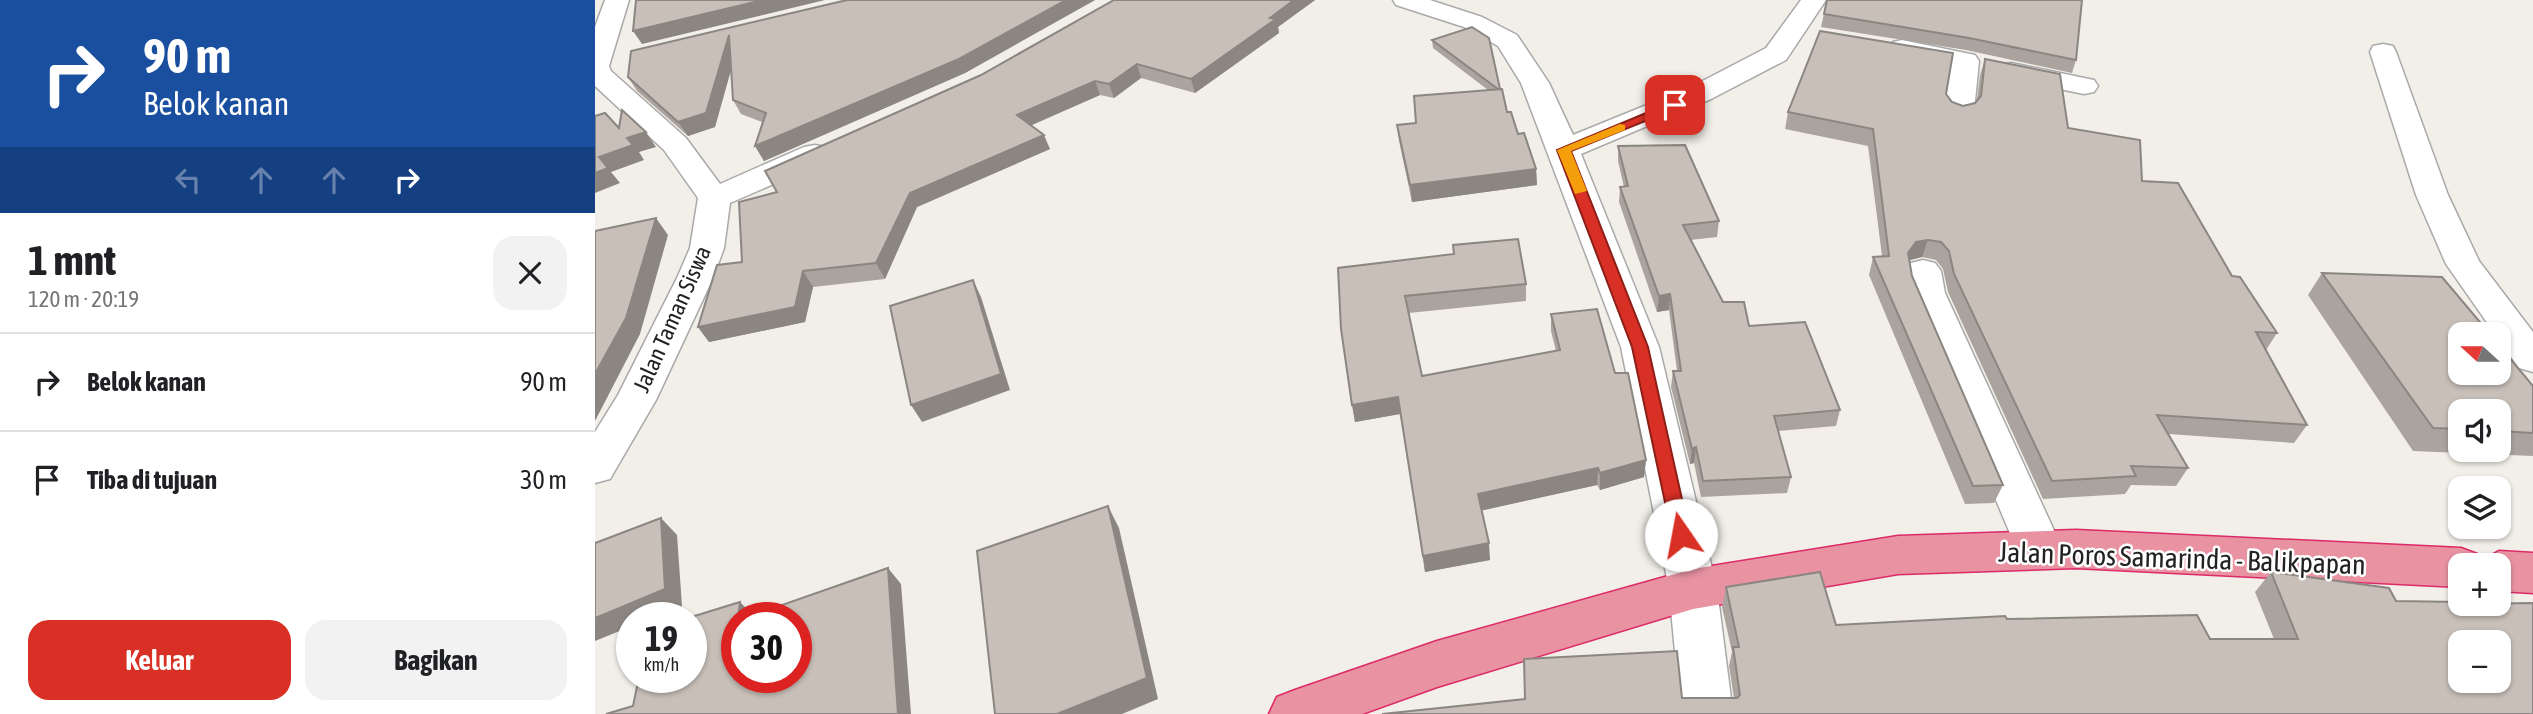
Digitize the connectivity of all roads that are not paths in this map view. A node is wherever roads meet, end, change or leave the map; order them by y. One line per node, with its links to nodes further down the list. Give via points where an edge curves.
1 (617, 0): 7 (street)
2 (1405, 0): 11 (street, via 1473,22 1508,41 1535,83)
3 (1814, 0): 11 (street, via 1805,34 1776,54 1701,93)
4 (1877, 45): 6 (street)
5 (2383, 52): 14 (street, via 2432,195 2463,264)
6 (1965, 61): 8 (street); 9 (street)
7 (604, 72): 12 (street, via 675,144)
8 (2084, 86)
9 (1959, 111)
10 (838, 144): 12 (street)
11 (1564, 150): 20 (street, via 1640,347)
12 (714, 198): 15 (street, Jalan Taman Siswa, via 707,248 695,278 636,400)
13 (1923, 271): 16 (street, via 1927,293)
14 (2533, 359)
15 (595, 467)
16 (2040, 550): 17 (highway, Jalan Poros Samarinda - Balikpapan); 20 (highway, Jalan Poros Samarinda - Balikpapan, via 1898,555)
17 (2448, 567)
18 (2511, 572): 19 (highway)
19 (2533, 573)
20 (1693, 589): 21 (highway, Jalan Poros Samarinda - Balikpapan, via 1437,664); 22 (street)
21 (1299, 713)
22 (1707, 714)

